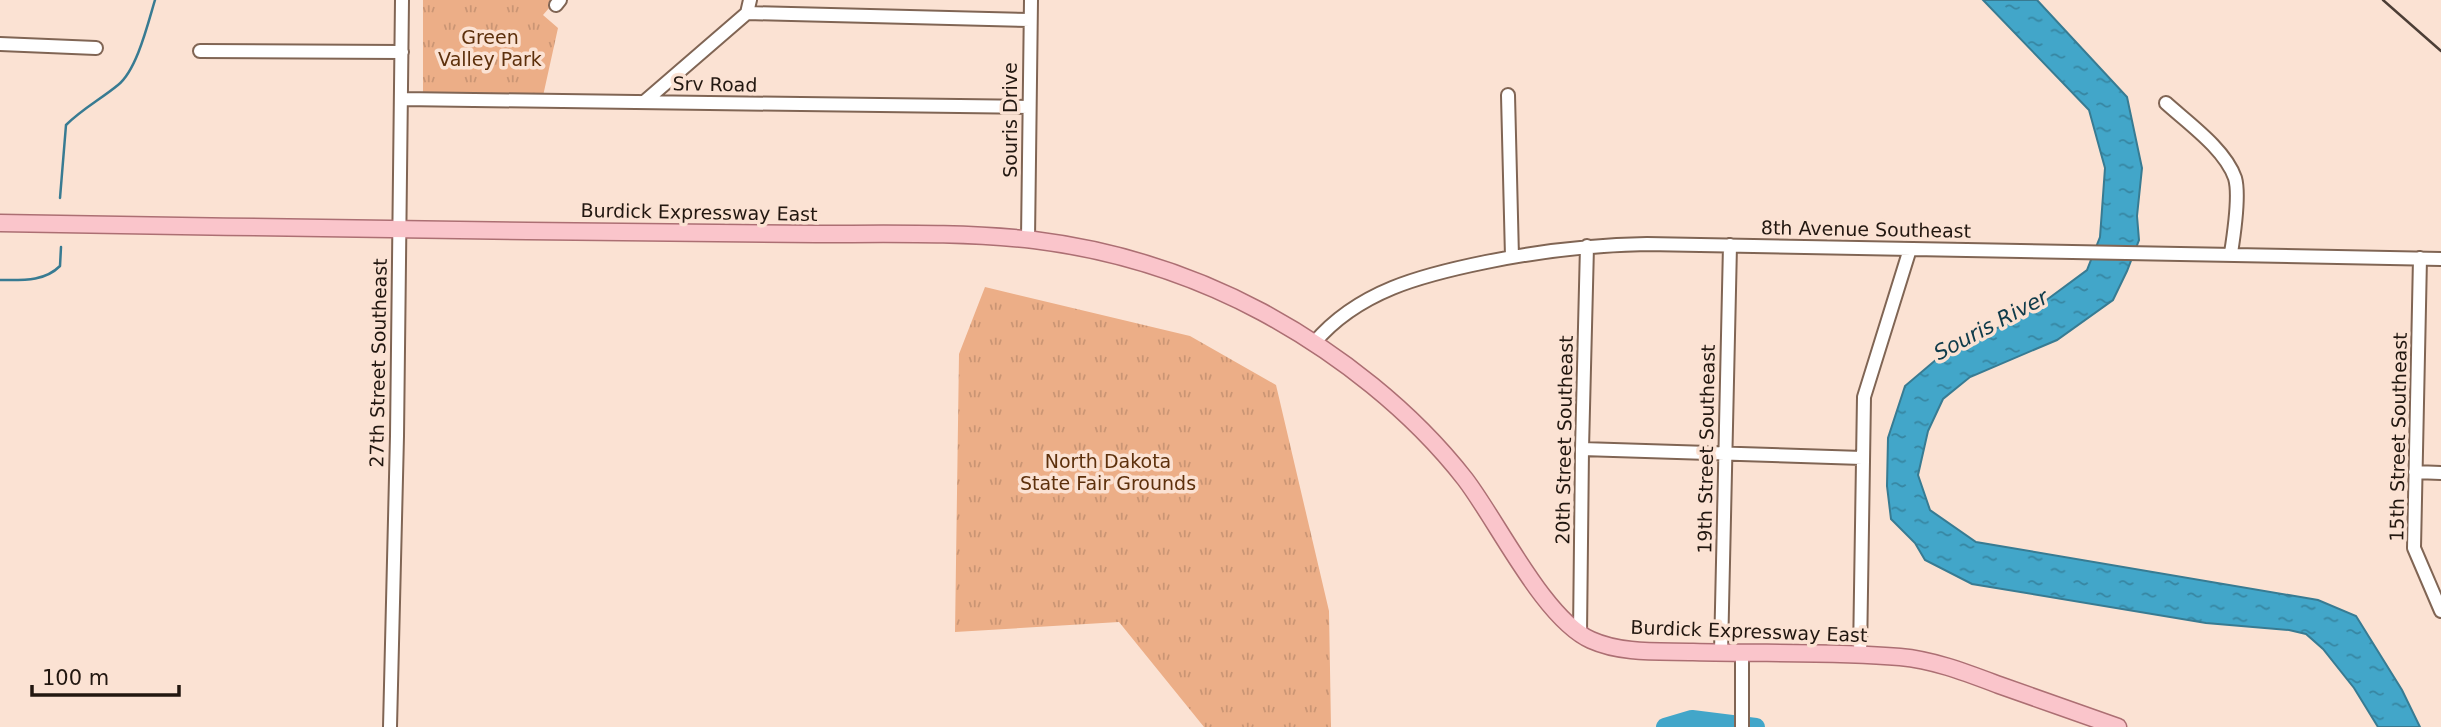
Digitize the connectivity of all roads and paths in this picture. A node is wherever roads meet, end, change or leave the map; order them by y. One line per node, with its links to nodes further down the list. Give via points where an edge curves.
1 (402, 0): 8 (street, 27th Street Southeast)
2 (1031, 0): 4 (street, Souris Drive)
3 (748, 6): 4 (street); 11 (street)
4 (1030, 20): 13 (street, Souris Drive)
5 (0, 44): 6 (street)
6 (96, 48)
7 (200, 51): 8 (street)
8 (402, 52): 10 (street, 27th Street Southeast)
9 (1508, 95): 21 (street)
10 (402, 99): 11 (street, Srv Road); 15 (street, 27th Street Southeast)
11 (644, 102): 13 (street, Srv Road)
12 (2166, 103): 20 (street, via 2222,156 2235,179)
13 (1028, 107): 16 (street, Souris Drive)
14 (0, 223): 15 (main road, Burdick Expressway East)
15 (400, 230): 16 (main road, Burdick Expressway East); 37 (street, 27th Street Southeast)
16 (1028, 239): 24 (main road, Burdick Expressway East, via 1120,256 1174,272 1217,289)
17 (1730, 245): 18 (street, 8th Avenue Southeast); 19 (street, 8th Avenue Southeast); 28 (street, 19th Street Southeast)
18 (1587, 246): 21 (street, 8th Avenue Southeast); 27 (street, 20th Street Southeast)
19 (1910, 249): 20 (street, 8th Avenue Southeast); 29 (street, via 1864,397)
20 (2231, 253): 22 (street, 8th Avenue Southeast)
21 (1512, 257): 24 (street, 8th Avenue Southeast, via 1438,272 1383,291 1327,327)
22 (2420, 258): 23 (street, 8th Avenue Southeast); 30 (street, 15th Street Southeast)
23 (2441, 259)
24 (1314, 342): 25 (main road, Burdick Expressway East)
25 (1364, 380): 26 (main road, Burdick Expressway East); 33 (main road, Burdick Expressway East, via 1425,434 1463,476 1553,610)
26 (1384, 396)
27 (1581, 449): 28 (street); 33 (street, 20th Street Southeast)
28 (1725, 454): 29 (street); 34 (street, 19th Street Southeast)
29 (1862, 458): 36 (street)
30 (2416, 472): 31 (street); 32 (street, 15th Street Southeast, via 2414,548)
31 (2441, 473)
32 (2441, 611)
33 (1580, 635): 34 (main road, Burdick Expressway East, via 1636,650)
34 (1721, 653): 35 (main road, Burdick Expressway East)
35 (1742, 653): 36 (main road, Burdick Expressway East); 38 (street)
36 (1860, 655): 39 (main road, Burdick Expressway East, via 1936,663)
37 (390, 727)
38 (1741, 727)
39 (2118, 727)

